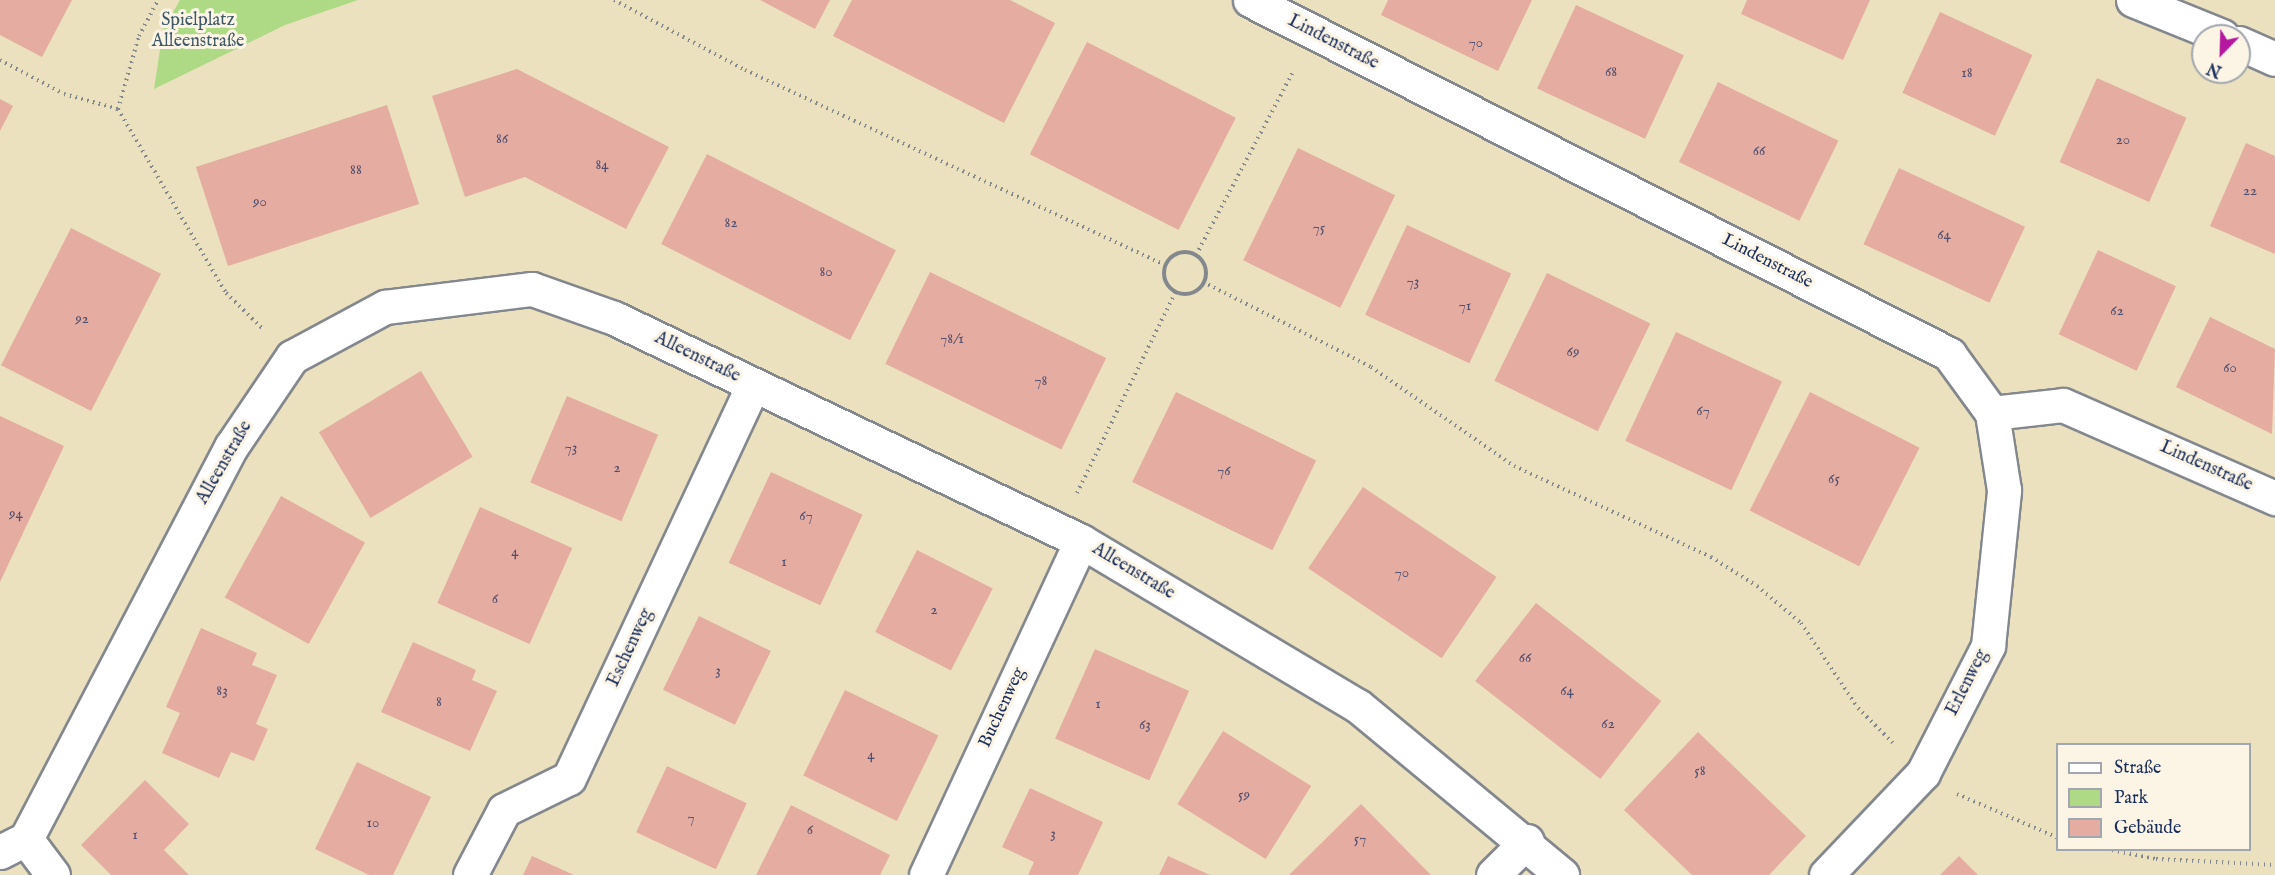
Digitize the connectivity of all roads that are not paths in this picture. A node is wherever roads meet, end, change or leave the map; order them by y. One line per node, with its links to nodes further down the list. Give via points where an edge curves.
1 (1250, 0): 7 (street, Lindenstraße, via 1949,354)
2 (2133, 0): 3 (street)
3 (2192, 24)
4 (2251, 48): 5 (street)
5 (2275, 59)
6 (753, 385): 9 (street, Alleenstraße); 11 (street, Alleenstraße, via 614,318 532,289 385,307 292,357 231,447); 13 (street, Eschenweg, via 569,778 504,810)
7 (1992, 413): 8 (street, Lindenstraße, via 2063,405); 17 (street, Erlenweg, via 2004,490 1988,646 1923,773)
8 (2275, 498)
9 (1069, 535): 10 (street, Alleenstraße, via 1358,706); 14 (street, Buchenweg)
10 (1527, 841): 15 (street); 16 (street, Alleenstraße)
11 (13, 845): 12 (street)
12 (53, 875)
13 (470, 875)
14 (926, 875)
15 (1493, 875)
16 (1562, 875)
17 (1826, 875)

